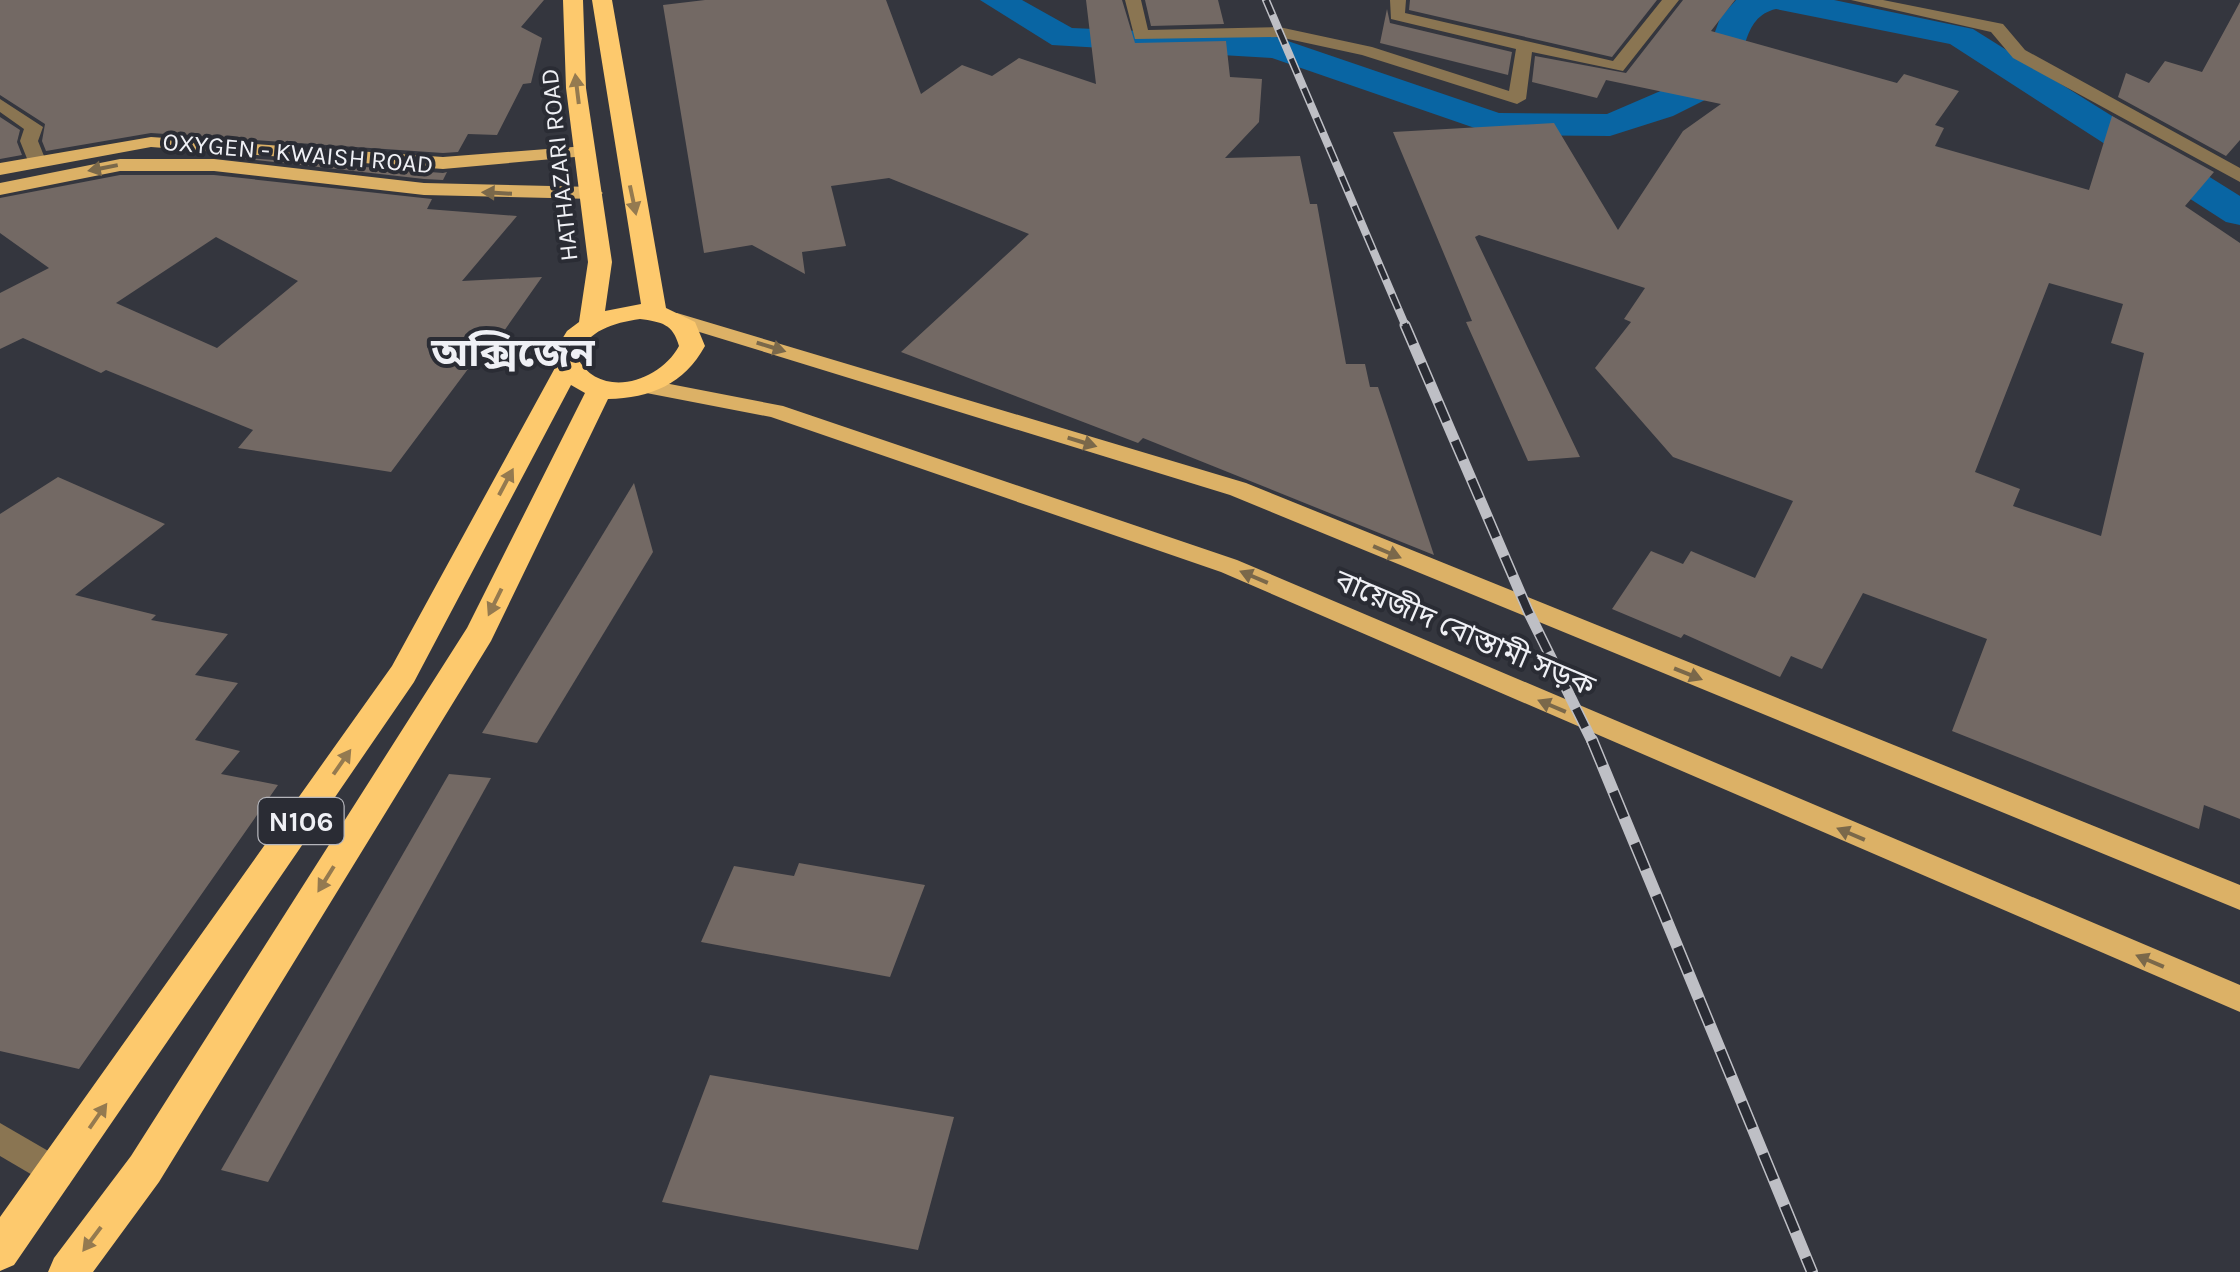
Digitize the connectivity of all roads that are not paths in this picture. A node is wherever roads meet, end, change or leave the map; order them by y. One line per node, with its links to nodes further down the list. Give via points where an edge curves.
1 (573, 0): 10 (highway, HATHAZARI ROAD / N106, one-way to 1)
2 (602, 0): 16 (highway, one-way to 16, via 630,192)
3 (1134, 0): 8 (street, via 1141,35 1279,32 1366,51 1517,99)
4 (1398, 0): 8 (street, via 1397,16)
5 (1670, 0): 8 (street, via 1616,67)
6 (1859, 0): 7 (street)
7 (1885, 2): 13 (street, via 1996,28 2019,54)
8 (1525, 45)
9 (0, 104): 11 (street, via 34,127 30,141)
10 (586, 150): 11 (main road, OXYGEN - KWAISH ROAD, via 443,163 151,142); 15 (highway, HATHAZARI ROAD / N106)
11 (37, 160): 12 (main road, OXYGEN - KWAISH ROAD)
12 (0, 168)
13 (2237, 170)
14 (0, 189): 15 (main road, OXYGEN - KWAISH ROAD, one-way to 14, via 424,189 196,165 120,165)
15 (594, 194): 17 (highway, HATHAZARI ROAD / N106, via 600,262)
16 (666, 316): 17 (highway, via 624,313); 19 (highway, via 690,333 690,353 677,370); 21 (main road, বায়েজীদ বোস্তামী সড়ক, one-way to 21, via 1238,490)
17 (591, 324): 18 (highway, N106, via 568,345)
18 (567, 368): 20 (highway, via 582,383); 24 (highway, N106, one-way to 18, via 403,674)
19 (644, 386): 20 (highway); 22 (main road, বায়েজীদ বোস্তামী সড়ক, one-way to 19, via 1229,566 774,411)
20 (600, 388): 26 (highway, N106, one-way to 26, via 480,633 145,1168)
21 (2240, 898)
22 (2240, 999)
23 (0, 1138): 24 (street)
24 (58, 1174): 25 (highway, N106)
25 (0, 1252)
26 (68, 1272)

